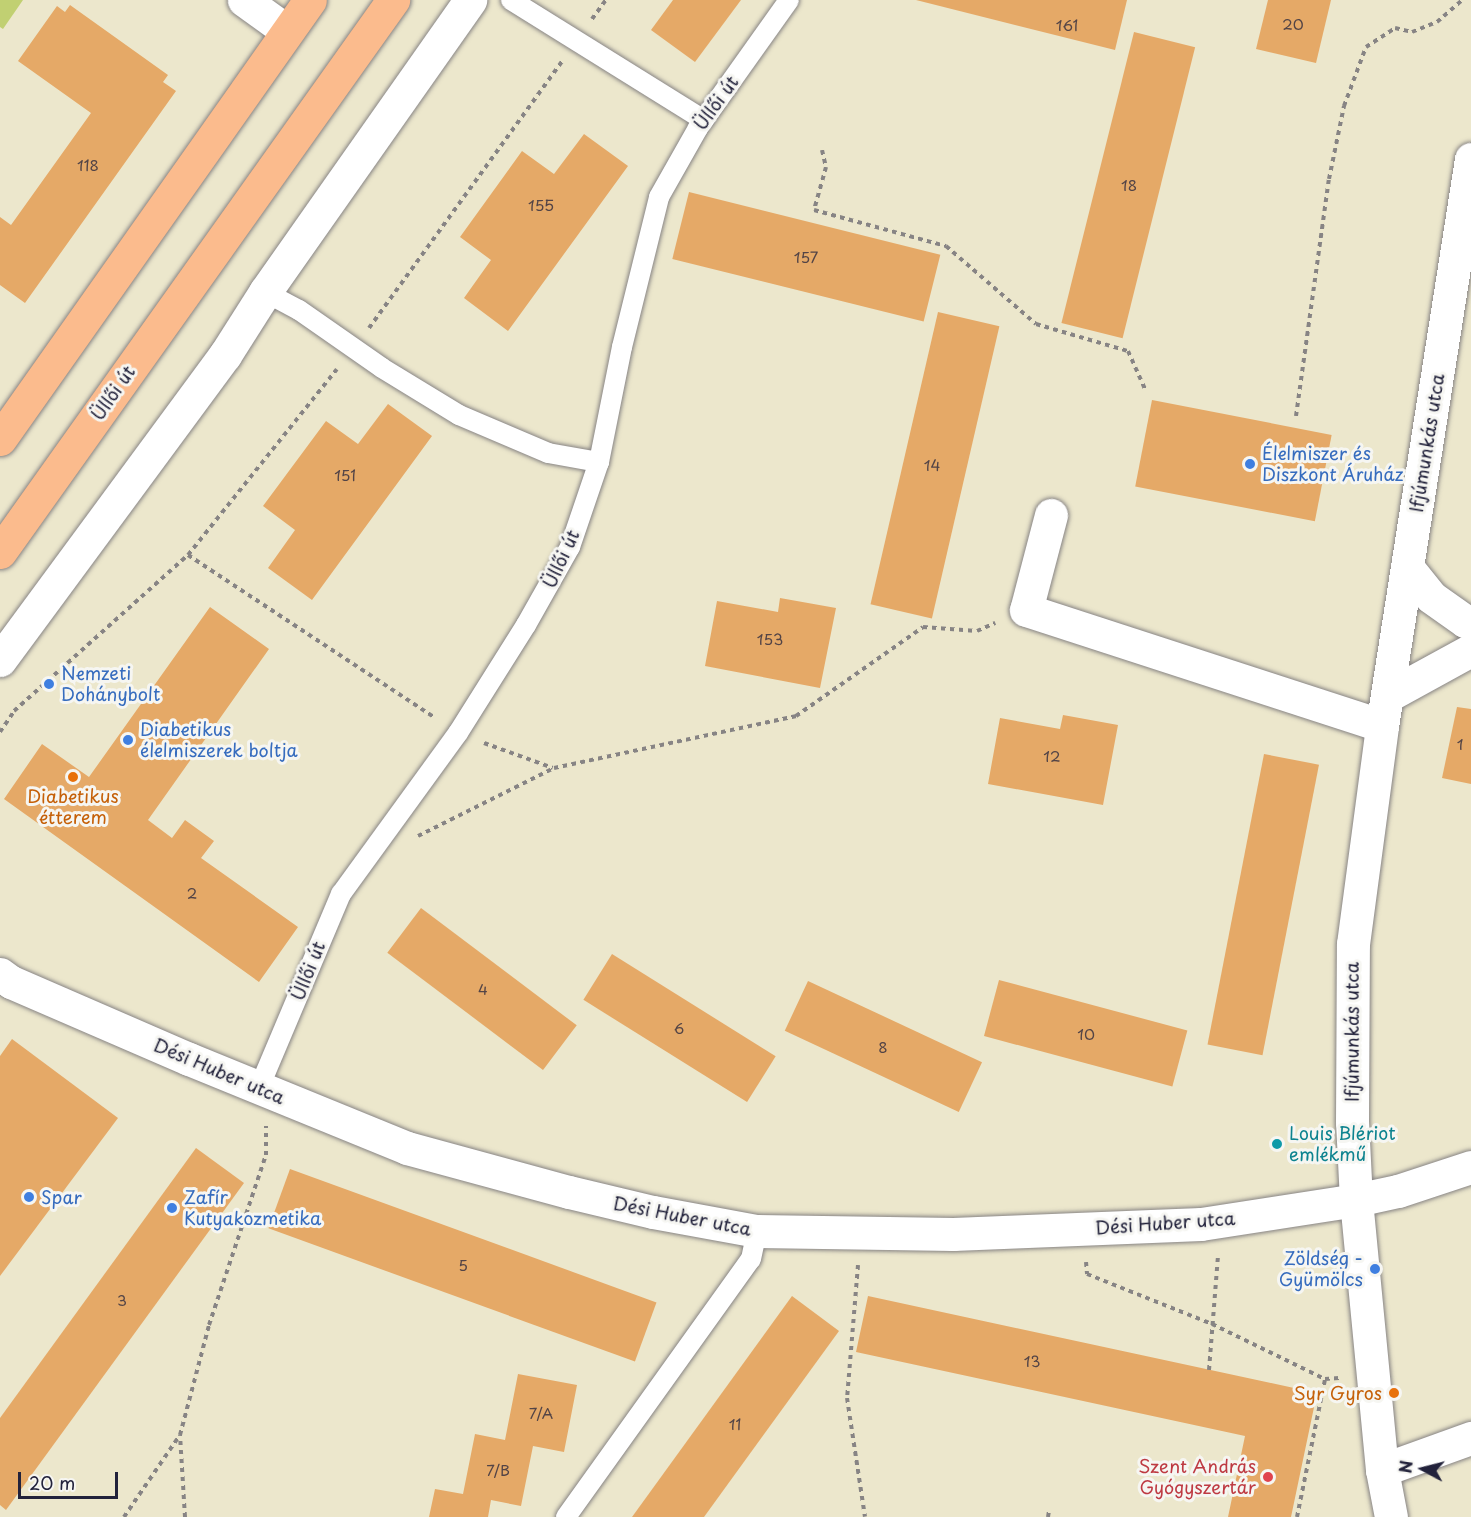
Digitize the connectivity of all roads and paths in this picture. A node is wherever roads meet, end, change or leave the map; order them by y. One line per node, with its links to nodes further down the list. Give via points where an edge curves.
1 (244, 0): 9 (street)
2 (310, 0): 9 (main road)
3 (393, 0): 21 (main road, Üllői út)
4 (470, 0): 14 (street)
5 (511, 0): 10 (lane)
6 (606, 0): 10 (path)
7 (789, 0): 11 (lane, Üllői út)
8 (1462, 0): 17 (path, via 1437,22 1412,32 1395,27 1366,47 1344,106 1329,178)
9 (287, 31): 18 (main road)
10 (576, 41): 11 (lane); 15 (path)
11 (704, 120): 19 (lane, Üllői út, via 659,197)
12 (822, 150): 16 (path, via 826,167 814,210 946,246 1036,324 1128,351)
13 (1471, 159): 23 (street, Ifjúmunkás utca)
14 (265, 292): 15 (lane, via 299,310); 27 (street, via 225,355)
15 (354, 349): 19 (lane, via 459,415 500,434 548,453); 22 (path)
16 (1145, 389)
17 (1296, 417)
18 (0, 439)
19 (599, 462): 30 (lane, Üllői út, via 570,547)
20 (1051, 514): 24 (street)
21 (0, 552)
22 (189, 555): 29 (path, via 14,711); 30 (path)
23 (1407, 567): 25 (street, via 1431,597); 28 (street, Ifjúmunkás utca)
24 (1026, 610): 28 (street); 31 (path, via 976,631 923,627 796,716)
25 (1471, 622)
26 (1471, 650): 28 (street)
27 (0, 660)
28 (1385, 711): 36 (street, Ifjúmunkás utca, via 1353,944 1352,1122)
29 (0, 732)
30 (458, 733): 31 (path); 34 (lane, Üllői út, via 341,894)
31 (554, 768): 32 (path)
32 (416, 837)
33 (4, 985): 34 (street, Dési Huber utca)
34 (269, 1092): 39 (street, Dési Huber utca, via 417,1151 652,1212); 45 (path, via 266,1155 209,1325)
35 (1471, 1167): 36 (street, Dési Huber utca)
36 (1356, 1200): 37 (street, Dési Huber utca); 43 (street, Ifjúmunkás utca)
37 (1220, 1221): 38 (street, Dési Huber utca); 41 (path)
38 (1083, 1229): 40 (street, Dési Huber utca, via 953,1234); 41 (path, via 1087,1274)
39 (757, 1231): 40 (street, Dési Huber utca); 51 (lane, via 750,1260)
40 (861, 1231): 52 (path, via 847,1398)
41 (1212, 1324): 42 (path); 44 (path)
42 (1209, 1370)
43 (1373, 1375): 44 (path); 47 (street, Ifjúmunkás utca)
44 (1325, 1379): 54 (path)
45 (180, 1435): 49 (path); 50 (path)
46 (1471, 1438): 47 (street)
47 (1382, 1470): 55 (street, Ifjúmunkás utca)
48 (1049, 1511): 53 (path)
49 (124, 1517)
50 (185, 1517)
51 (566, 1517)
52 (865, 1517)
53 (1048, 1517)
54 (1297, 1517)
55 (1391, 1517)

